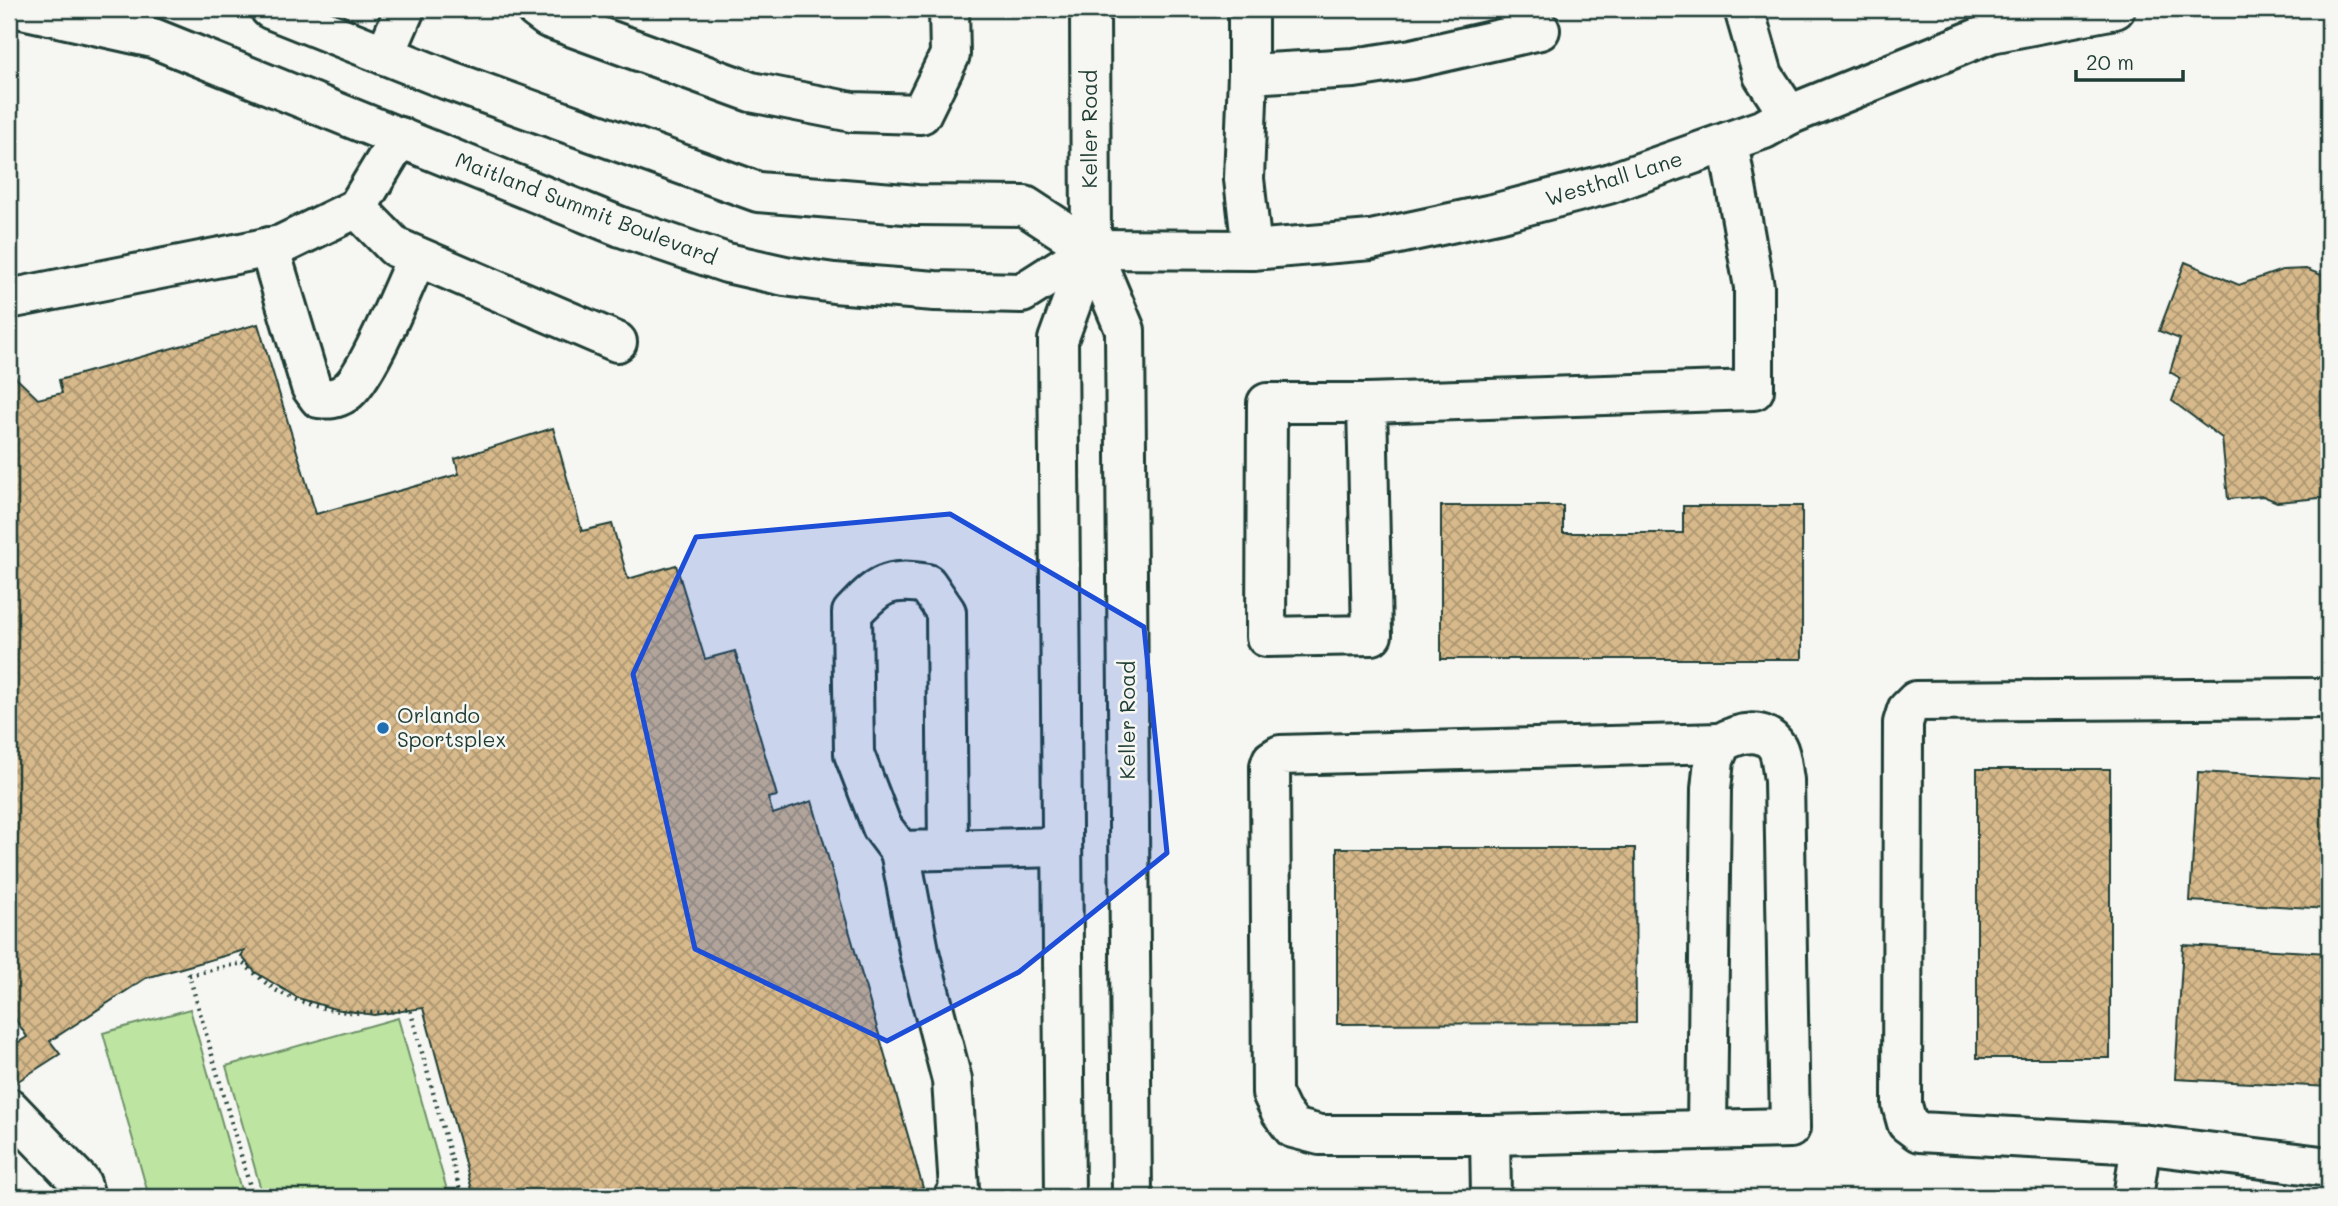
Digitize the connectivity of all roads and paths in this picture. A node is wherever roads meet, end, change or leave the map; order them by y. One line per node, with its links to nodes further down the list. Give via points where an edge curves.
1 (22, 9): 14 (street, Maitland Summit Boulevard, via 153,38)
2 (270, 9): 11 (street)
3 (405, 9): 11 (street)
4 (536, 9): 5 (street, via 548,18 751,92 852,112 921,114 950,55)
5 (949, 9)
6 (1090, 9): 18 (street, Keller Road)
7 (1248, 9): 12 (street)
8 (1744, 9): 13 (street, via 1763,75)
9 (2115, 9): 13 (street, Westhall Lane, via 1991,33)
10 (1540, 30): 12 (street, via 1412,60)
11 (385, 55): 18 (street, via 758,192 917,205 1024,206)
12 (1248, 74): 19 (street, via 1244,179)
13 (1789, 115): 15 (street, Westhall Lane)
14 (400, 137): 16 (street); 18 (street, Maitland Summit Boulevard, via 671,246 785,276 922,291 1022,293)
15 (1728, 142): 19 (street, Westhall Lane, via 1608,184 1497,213 1371,240); 23 (street, via 1754,287 1754,390)
16 (357, 208): 17 (street); 20 (street, via 395,247)
17 (269, 247): 20 (street, via 311,387 319,398 332,400 347,392 361,374); 21 (street)
18 (1091, 249): 19 (street, Westhall Lane); 26 (street, Keller Road, via 1058,340); 39 (street, Keller Road, via 1125,330)
19 (1252, 250)
20 (417, 257): 22 (street)
21 (9, 299)
22 (617, 342)
23 (1367, 403): 23 (street, via 1372,635 1266,637 1266,403)
24 (2329, 698): 32 (street, via 1916,701 1908,710 1903,723 1902,1092 1907,1123 1919,1132)
25 (1721, 743): 30 (street, via 1711,789); 30 (street, via 1748,733 1760,734 1778,748 1784,780 1790,1128); 31 (street, via 1280,755 1272,760 1272,1093 1281,1112 1293,1128 1320,1135)
26 (1062, 847): 27 (street); 38 (street, Keller Road)
27 (948, 850): 28 (street); 28 (street, via 946,612 927,584 904,580 873,590 852,613 854,754 882,827)
28 (900, 851): 37 (street, via 951,1080 959,1189)
29 (9, 1108): 34 (street, via 81,1183)
30 (1707, 1130): 31 (street)
31 (1490, 1135): 40 (street)
32 (2141, 1144): 33 (street); 41 (street)
33 (2329, 1167)
34 (85, 1197)
35 (253, 1197): 36 (path, via 189,975 242,963 280,992 318,1006 363,1015 410,1009)
36 (462, 1197)
37 (954, 1197)
38 (1065, 1197)
39 (1132, 1197)
40 (1491, 1197)
41 (2133, 1197)

